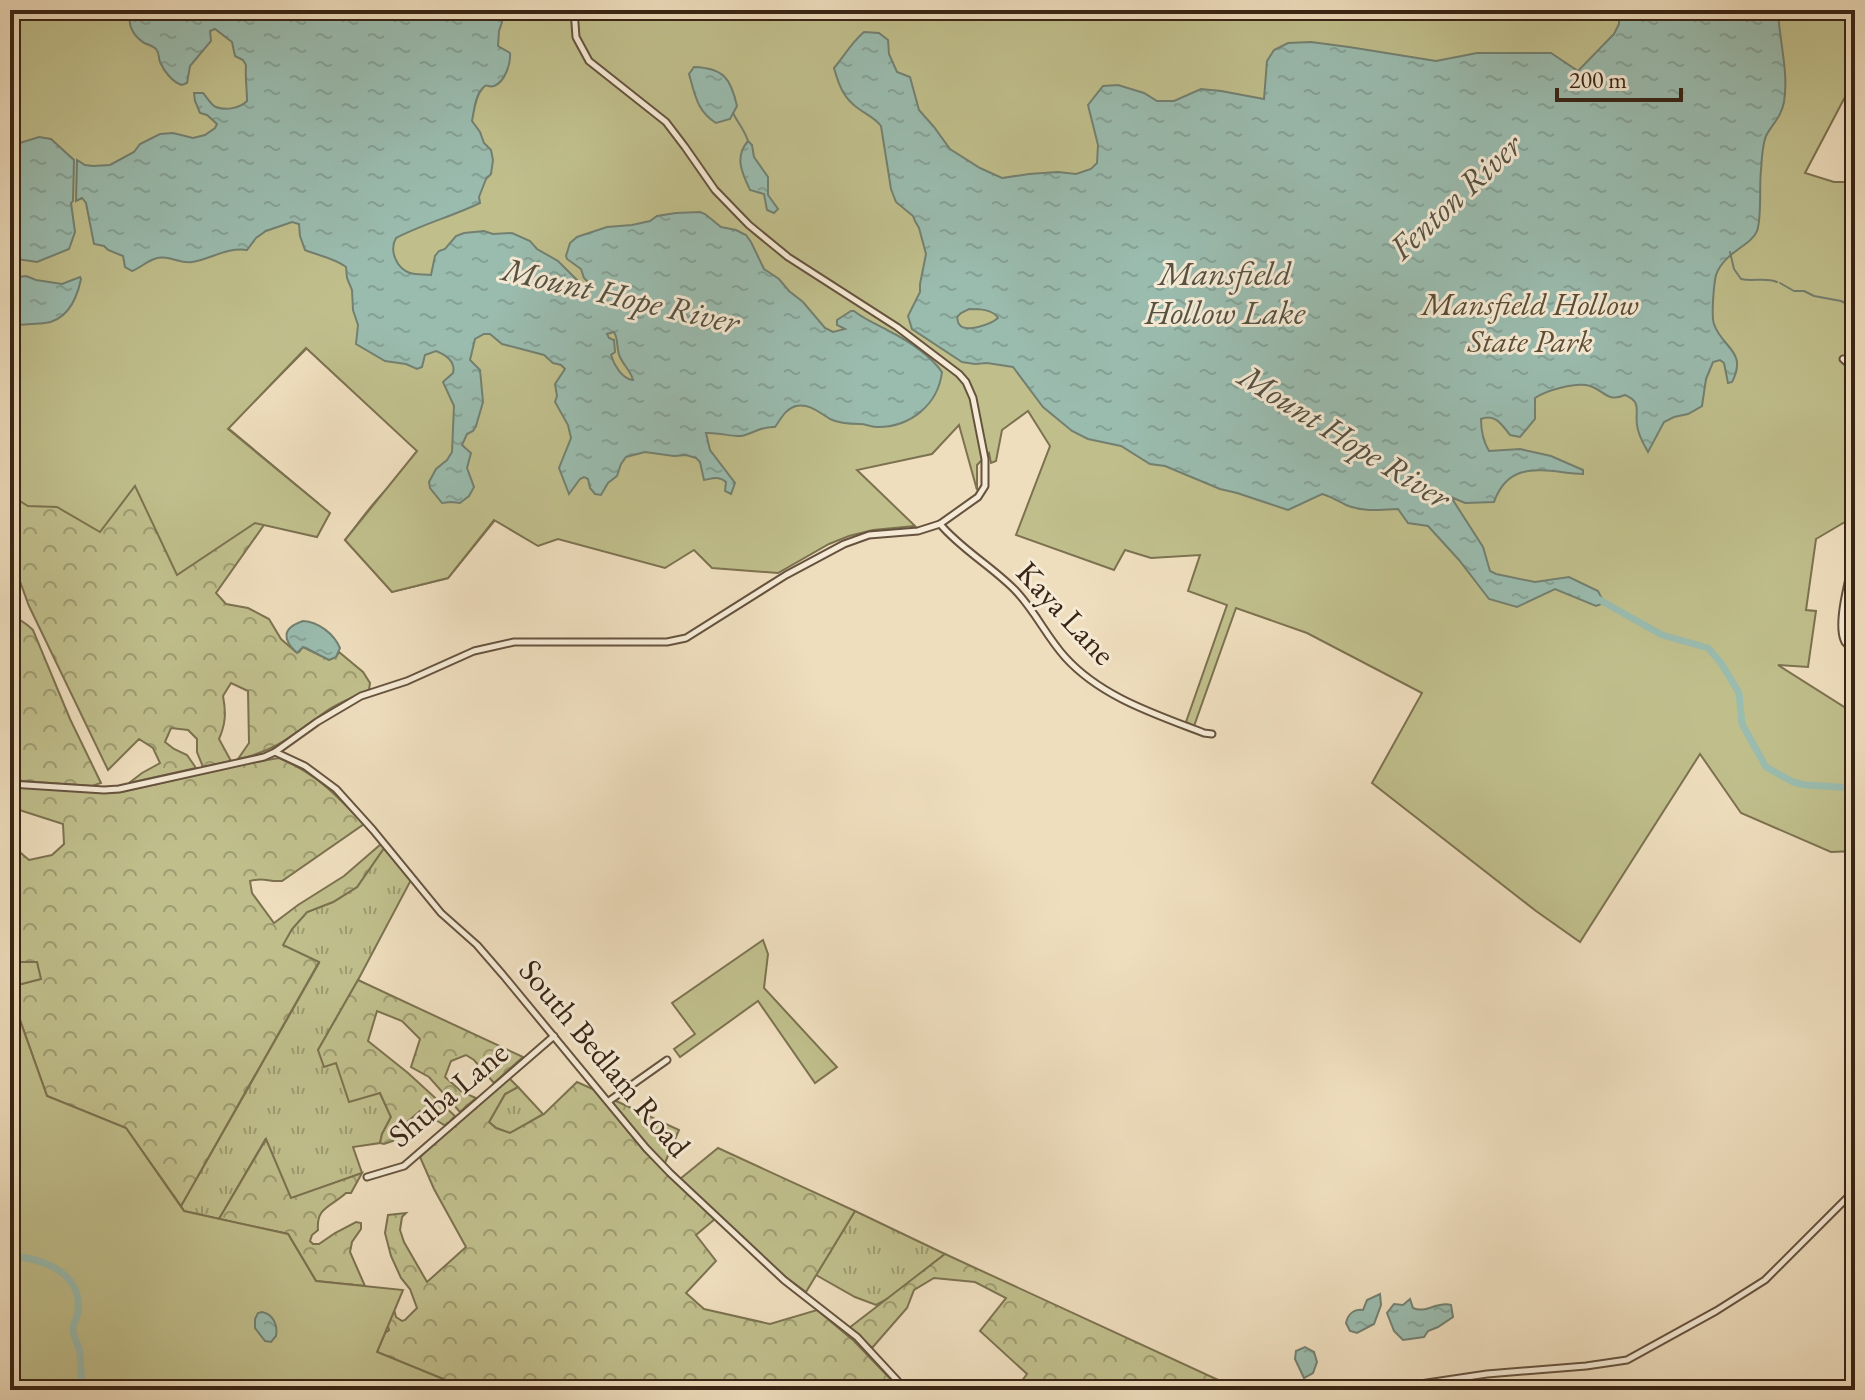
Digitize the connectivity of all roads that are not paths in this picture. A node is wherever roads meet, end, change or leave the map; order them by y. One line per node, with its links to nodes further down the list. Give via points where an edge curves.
1 (574, 10): 4 (street, via 576,37 589,61 666,122 733,209 788,257 897,327 966,382 985,459 985,486)
2 (1843, 359): 3 (street)
3 (1855, 370)
4 (940, 524): 7 (street, Kaya Lane, via 1015,590 1081,674 1129,703); 8 (street, via 844,544 686,638 514,642 474,651 353,700)
5 (1855, 553): 6 (street, via 1842,628 1844,640)
6 (1855, 650)
7 (1212, 734)
8 (275, 752): 9 (street, via 119,789); 10 (street, South Bedlam Road, via 336,789)
9 (10, 784)
10 (554, 1036): 12 (street, South Bedlam Road); 13 (street, Shuba Lane, via 404,1166)
11 (667, 1060): 12 (street)
12 (609, 1101): 15 (street, South Bedlam Road, via 670,1173 784,1280 857,1337)
13 (367, 1177)
14 (1855, 1190): 16 (street, via 1765,1280 1627,1360)
15 (906, 1390)
16 (1380, 1390)

